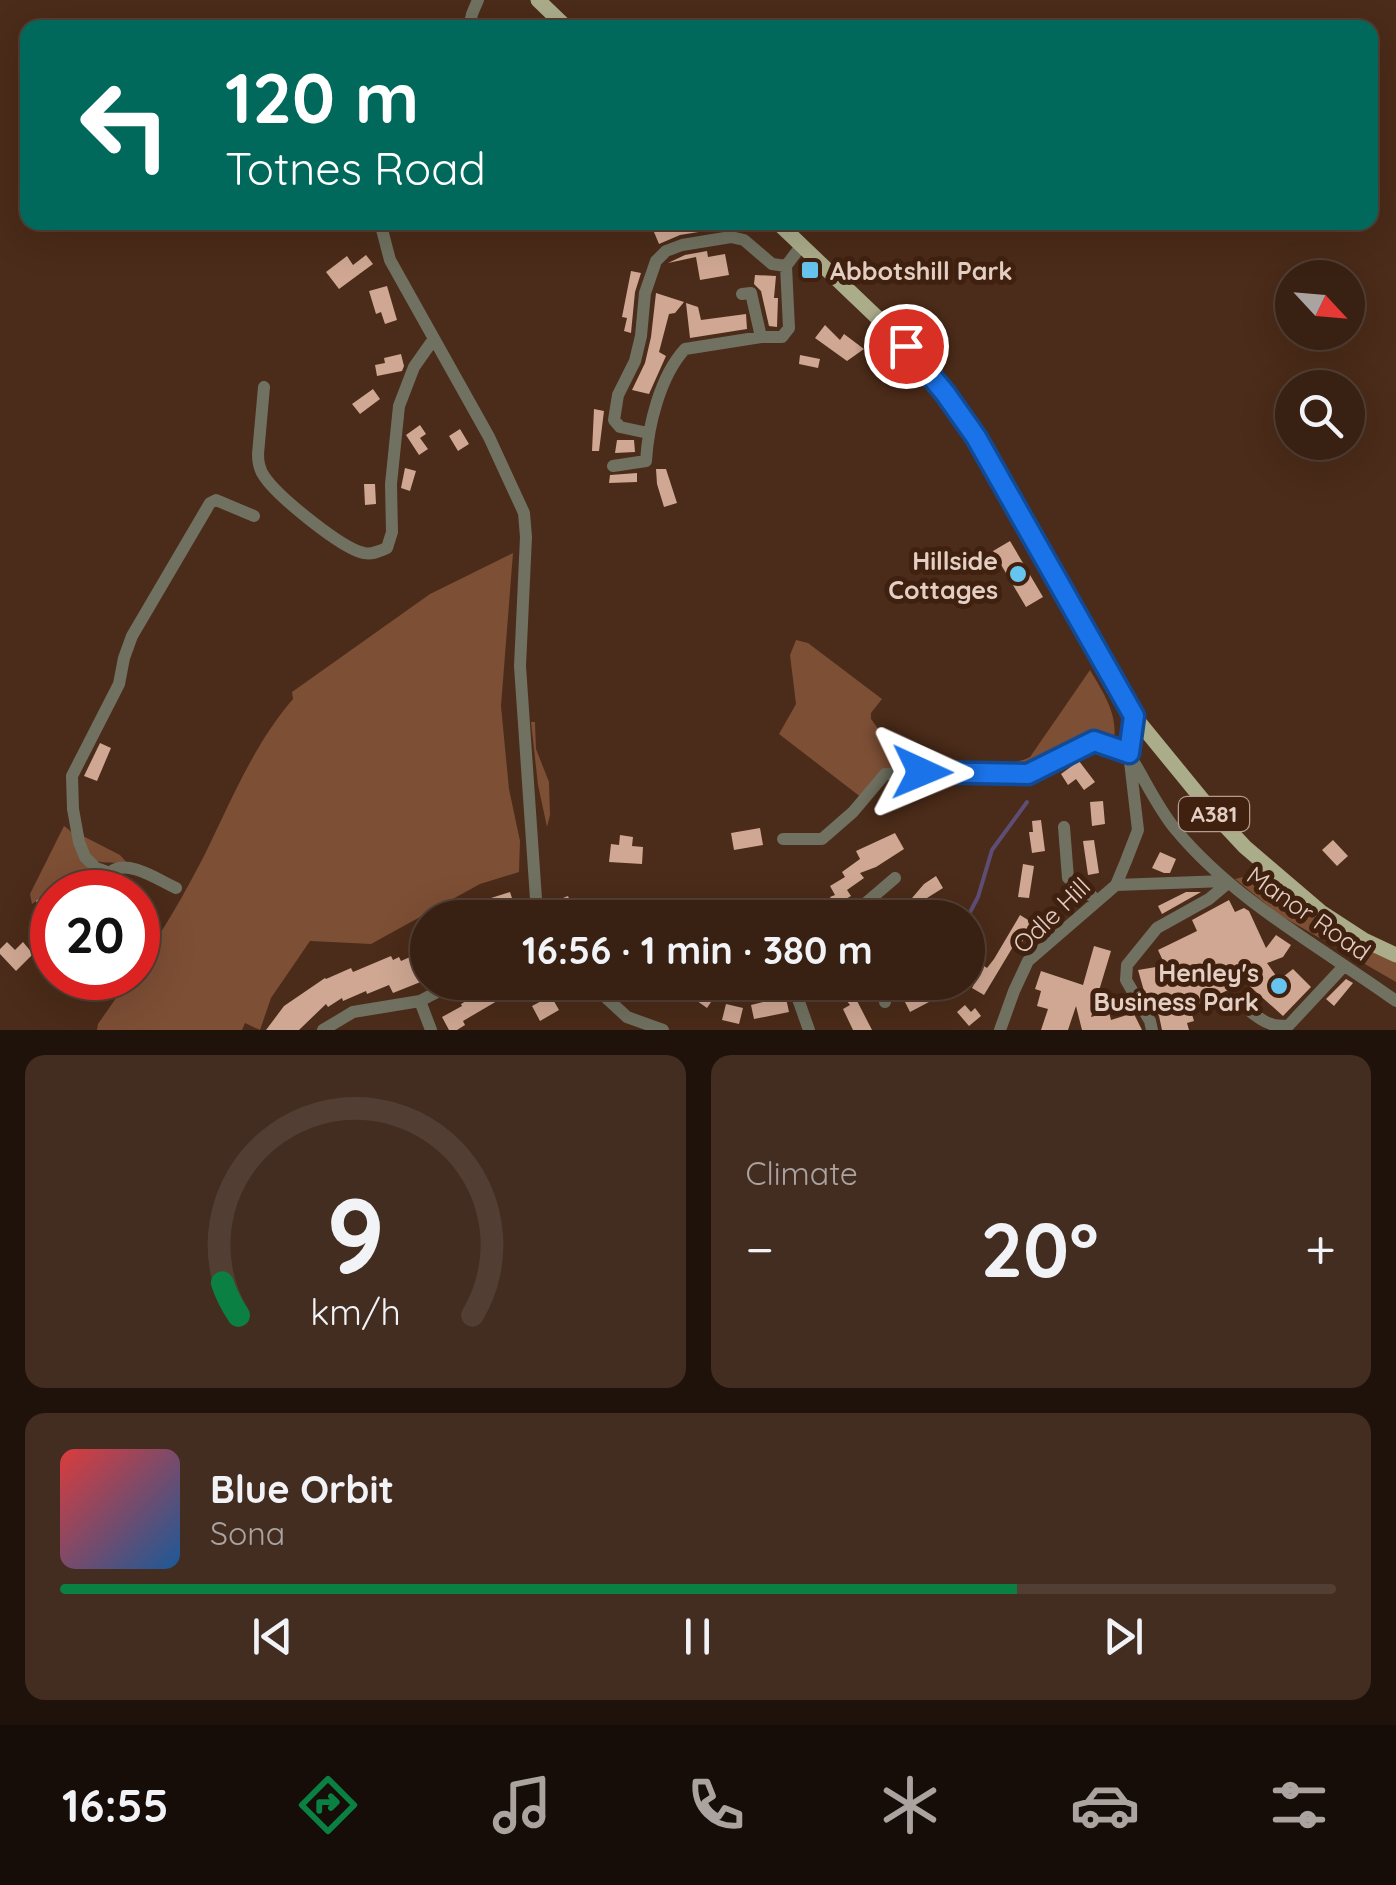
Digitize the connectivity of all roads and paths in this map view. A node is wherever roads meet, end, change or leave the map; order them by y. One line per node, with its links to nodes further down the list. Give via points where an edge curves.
1 (538, 0): 2 (main road)
2 (559, 20)
3 (382, 230): 9 (street, via 390,260)
4 (785, 230): 5 (main road, A381)
5 (802, 246): 6 (street); 14 (main road, A381, via 945,393)
6 (786, 266): 8 (street, via 788,328 782,337); 11 (street, via 730,237 682,245 656,261 614,420 620,428)
7 (742, 294): 8 (street, via 751,294)
8 (761, 336): 11 (street, via 685,349)
9 (433, 340): 10 (street, via 400,406 390,484 392,532 379,552 365,554 341,541 263,476 258,454); 24 (street, via 524,513 520,666)
10 (264, 388)
11 (648, 433): 12 (street, via 646,462)
12 (613, 466)
13 (254, 516): 18 (street, via 210,503 132,636 119,684 72,776 79,842 85,857)
14 (1134, 716): 15 (street, Odle Hill); 27 (main road, A381, via 1245,847 1322,912)
15 (1130, 756): 17 (street, via 1094,741 1028,774 886,774 822,840); 21 (street, Manor Road, via 1174,828); 22 (street, Odle Hill, via 1138,830)
16 (1064, 827): 26 (street, via 1068,878)
17 (783, 839)
18 (103, 870)
19 (895, 878): 25 (street)
20 (160, 881): 23 (street)
21 (1226, 882): 22 (street); 28 (street, Manor Road); 40 (street, via 1210,899 1156,928 1128,965 1126,980)
22 (1116, 884): 26 (street, Odle Hill)
23 (176, 888)
24 (536, 900)
25 (869, 900)
26 (1096, 900): 39 (street, Odle Hill, via 1028,960)
27 (1396, 955)
28 (1344, 966): 32 (street, via 1289,1025 1267,1024); 33 (street, Manor Road)
29 (424, 1000): 34 (street)
30 (609, 1000): 37 (street, via 627,1017)
31 (798, 1000): 38 (street)
32 (1236, 1000)
33 (1396, 1001)
34 (420, 1002): 35 (street, via 352,1012); 36 (street)
35 (324, 1030)
36 (430, 1030)
37 (663, 1030)
38 (809, 1030)
39 (1000, 1030)
40 (1152, 1030)

